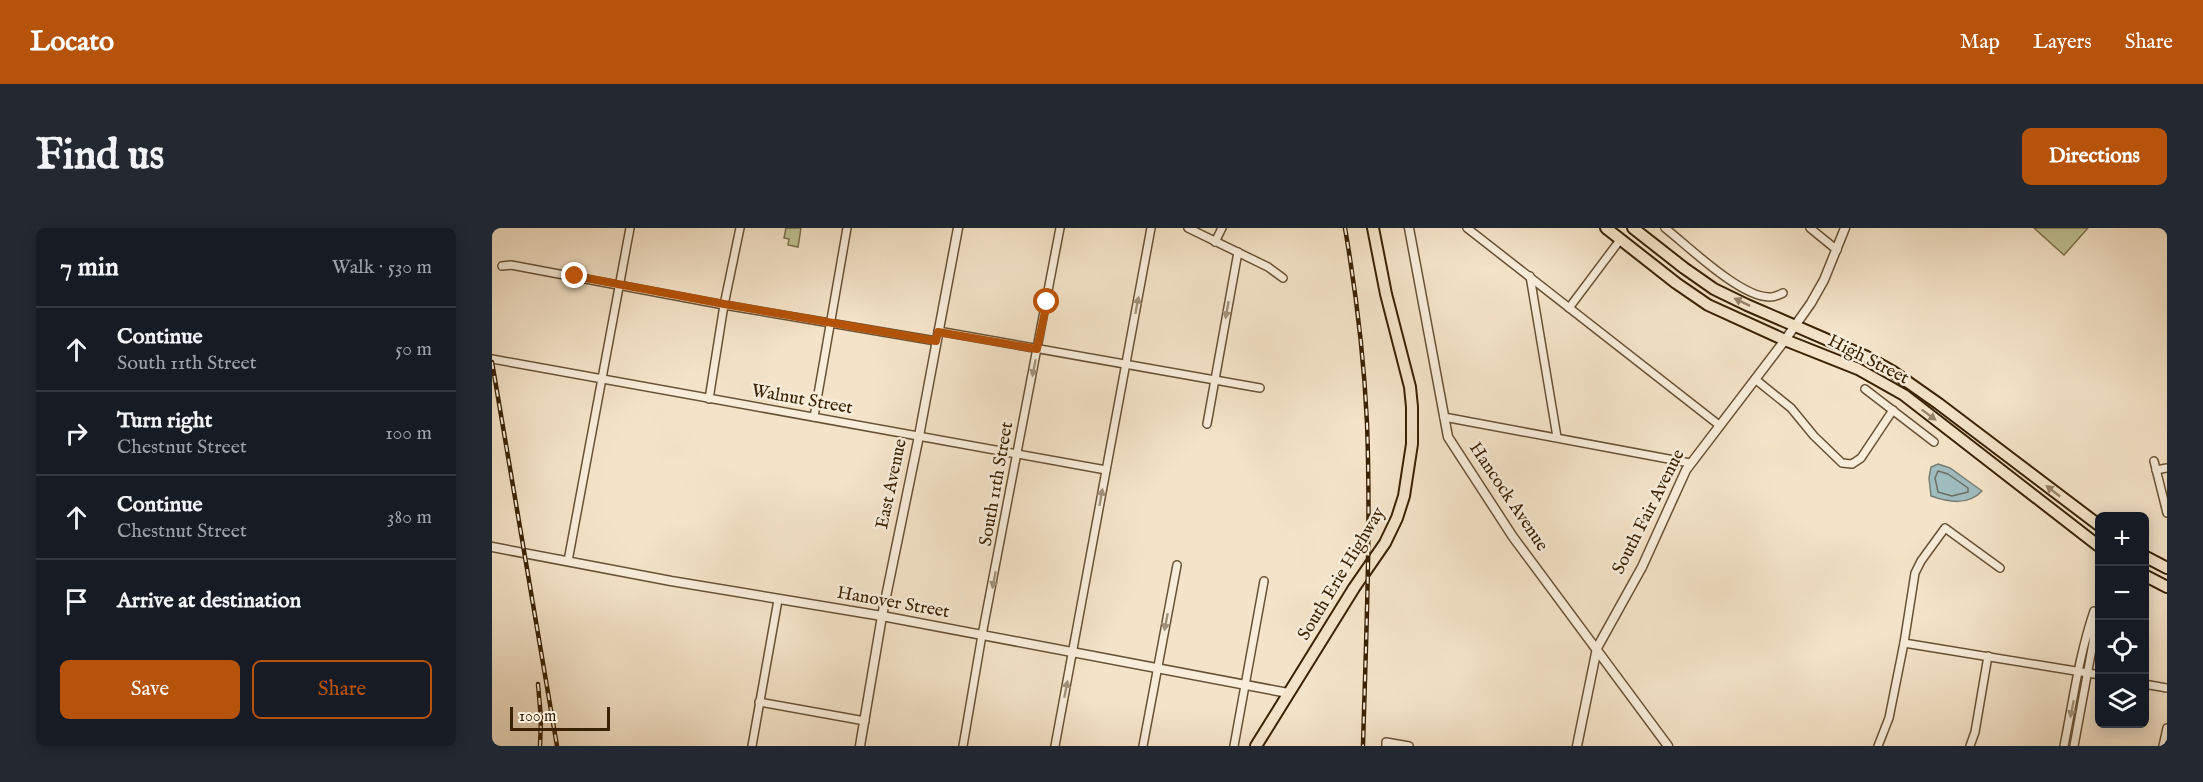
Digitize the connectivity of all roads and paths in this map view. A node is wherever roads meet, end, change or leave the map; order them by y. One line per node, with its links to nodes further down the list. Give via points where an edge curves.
1 (630, 228): 24 (street)
2 (740, 228): 26 (street)
3 (847, 228): 28 (street)
4 (958, 228): 30 (street, East Avenue)
5 (1060, 228): 32 (street, South 11th Street)
6 (1151, 228): 34 (street, one-way to 6)
7 (1188, 228): 18 (street)
8 (1222, 228): 18 (street)
9 (1373, 228): 81 (main road, South Erie Highway, via 1410,387 1413,424 1408,478 1401,509 1385,543)
10 (1409, 228): 43 (street, Hancock Avenue)
11 (1467, 228): 22 (street)
12 (1606, 228): 17 (main road, High Street)
13 (1633, 228): 29 (main road, High Street, one-way to 13, via 1714,289)
14 (1665, 228): 25 (street, via 1751,293 1769,297)
15 (1810, 228): 19 (street)
16 (1845, 228): 19 (street, South Fair Avenue)
17 (1620, 240): 27 (street); 31 (main road, High Street, via 1708,305)
18 (1215, 242): 20 (street)
19 (1837, 249): 29 (street, South Fair Avenue, via 1819,289)
20 (1238, 252): 23 (street); 37 (street, one-way to 37)
21 (502, 266): 24 (street)
22 (1530, 276): 27 (street); 47 (street)
23 (1282, 278)
24 (620, 285): 26 (street); 36 (street)
25 (1783, 293)
26 (724, 304): 28 (street); 40 (street)
27 (1569, 308): 45 (street)
28 (831, 322): 30 (street); 42 (street)
29 (1795, 325): 31 (street, South Fair Avenue); 56 (main road, High Street, one-way to 29, via 1909,381 1868,357)
30 (937, 336): 32 (street); 46 (street, East Avenue)
31 (1785, 340): 35 (street, South Fair Avenue); 57 (main road, High Street, one-way to 57, via 1858,369 1904,395)
32 (1037, 349): 34 (street); 49 (street, South 11th Street, one-way to 49)
33 (492, 359): 36 (street, Walnut Street)
34 (1127, 365): 37 (street); 53 (street)
35 (1755, 379): 41 (street, via 1791,408 1842,463 1852,464 1861,459); 45 (street, South Fair Avenue)
36 (603, 380): 40 (street, Walnut Street); 60 (street)
37 (1215, 381): 38 (street); 44 (street)
38 (1260, 388)
39 (1865, 389): 41 (street)
40 (709, 399): 42 (street, Walnut Street)
41 (1893, 410): 48 (street)
42 (814, 417): 46 (street, Walnut Street)
43 (1444, 417): 47 (street); 71 (street, Hancock Avenue, via 1448,437 1513,537)
44 (1207, 424)
45 (1719, 425): 51 (street, South Fair Avenue)
46 (919, 436): 49 (street, Walnut Street); 68 (street, East Avenue)
47 (1557, 437): 51 (street)
48 (1934, 442)
49 (1017, 454): 53 (street, Walnut Street); 69 (street, South 11th Street, one-way to 69)
50 (2154, 461): 54 (street)
51 (1690, 463): 71 (street, South Fair Avenue, via 1645,560)
52 (2167, 468): 54 (street)
53 (1106, 470): 72 (street, one-way to 53)
54 (2156, 470): 55 (street)
55 (2167, 513)
56 (2095, 522)
57 (2095, 543)
58 (492, 547): 60 (street, Hanover Street)
59 (2149, 558): 63 (main road)
60 (567, 561): 67 (street, Hanover Street)
61 (1177, 565): 74 (street, one-way to 74)
62 (2001, 568): 70 (street, via 1946,528 1915,573)
63 (2167, 568)
64 (2149, 577): 66 (main road)
65 (1264, 581): 78 (street)
66 (2167, 587)
67 (778, 600): 68 (street, Hanover Street); 82 (street)
68 (882, 616): 69 (street, Hanover Street); 83 (street, East Avenue)
69 (982, 635): 72 (street, Hanover Street); 88 (street, South 11th Street)
70 (1904, 643): 73 (street); 96 (street, via 1889,718)
71 (1596, 648): 94 (street, South Fair Avenue); 95 (street, Hancock Avenue)
72 (1072, 654): 74 (street, Hanover Street); 89 (street, one-way to 72)
73 (1988, 656): 75 (street); 97 (street)
74 (1157, 669): 78 (street, Hanover Street); 90 (street)
75 (2080, 672): 76 (street); 76 (street, via 2082,645 2094,611); 98 (street, one-way to 98)
76 (2089, 673): 77 (street); 99 (street)
77 (2095, 674)
78 (1245, 684): 81 (street, Hanover Street); 91 (street)
79 (2149, 685): 80 (street)
80 (2167, 688)
81 (1288, 693): 92 (main road, South Erie Highway)
82 (759, 702): 83 (street); 86 (street)
83 (865, 721): 87 (street, East Avenue)
84 (2167, 728): 100 (street)
85 (1386, 744): 93 (street)
86 (752, 746)
87 (860, 746)
88 (963, 746)
89 (1055, 746)
90 (1143, 746)
91 (1234, 746)
92 (1256, 746)
93 (1409, 746)
94 (1577, 746)
95 (1668, 746)
96 (1878, 746)
97 (1970, 746)
98 (2064, 746)
99 (2074, 746)
100 (2163, 746)

